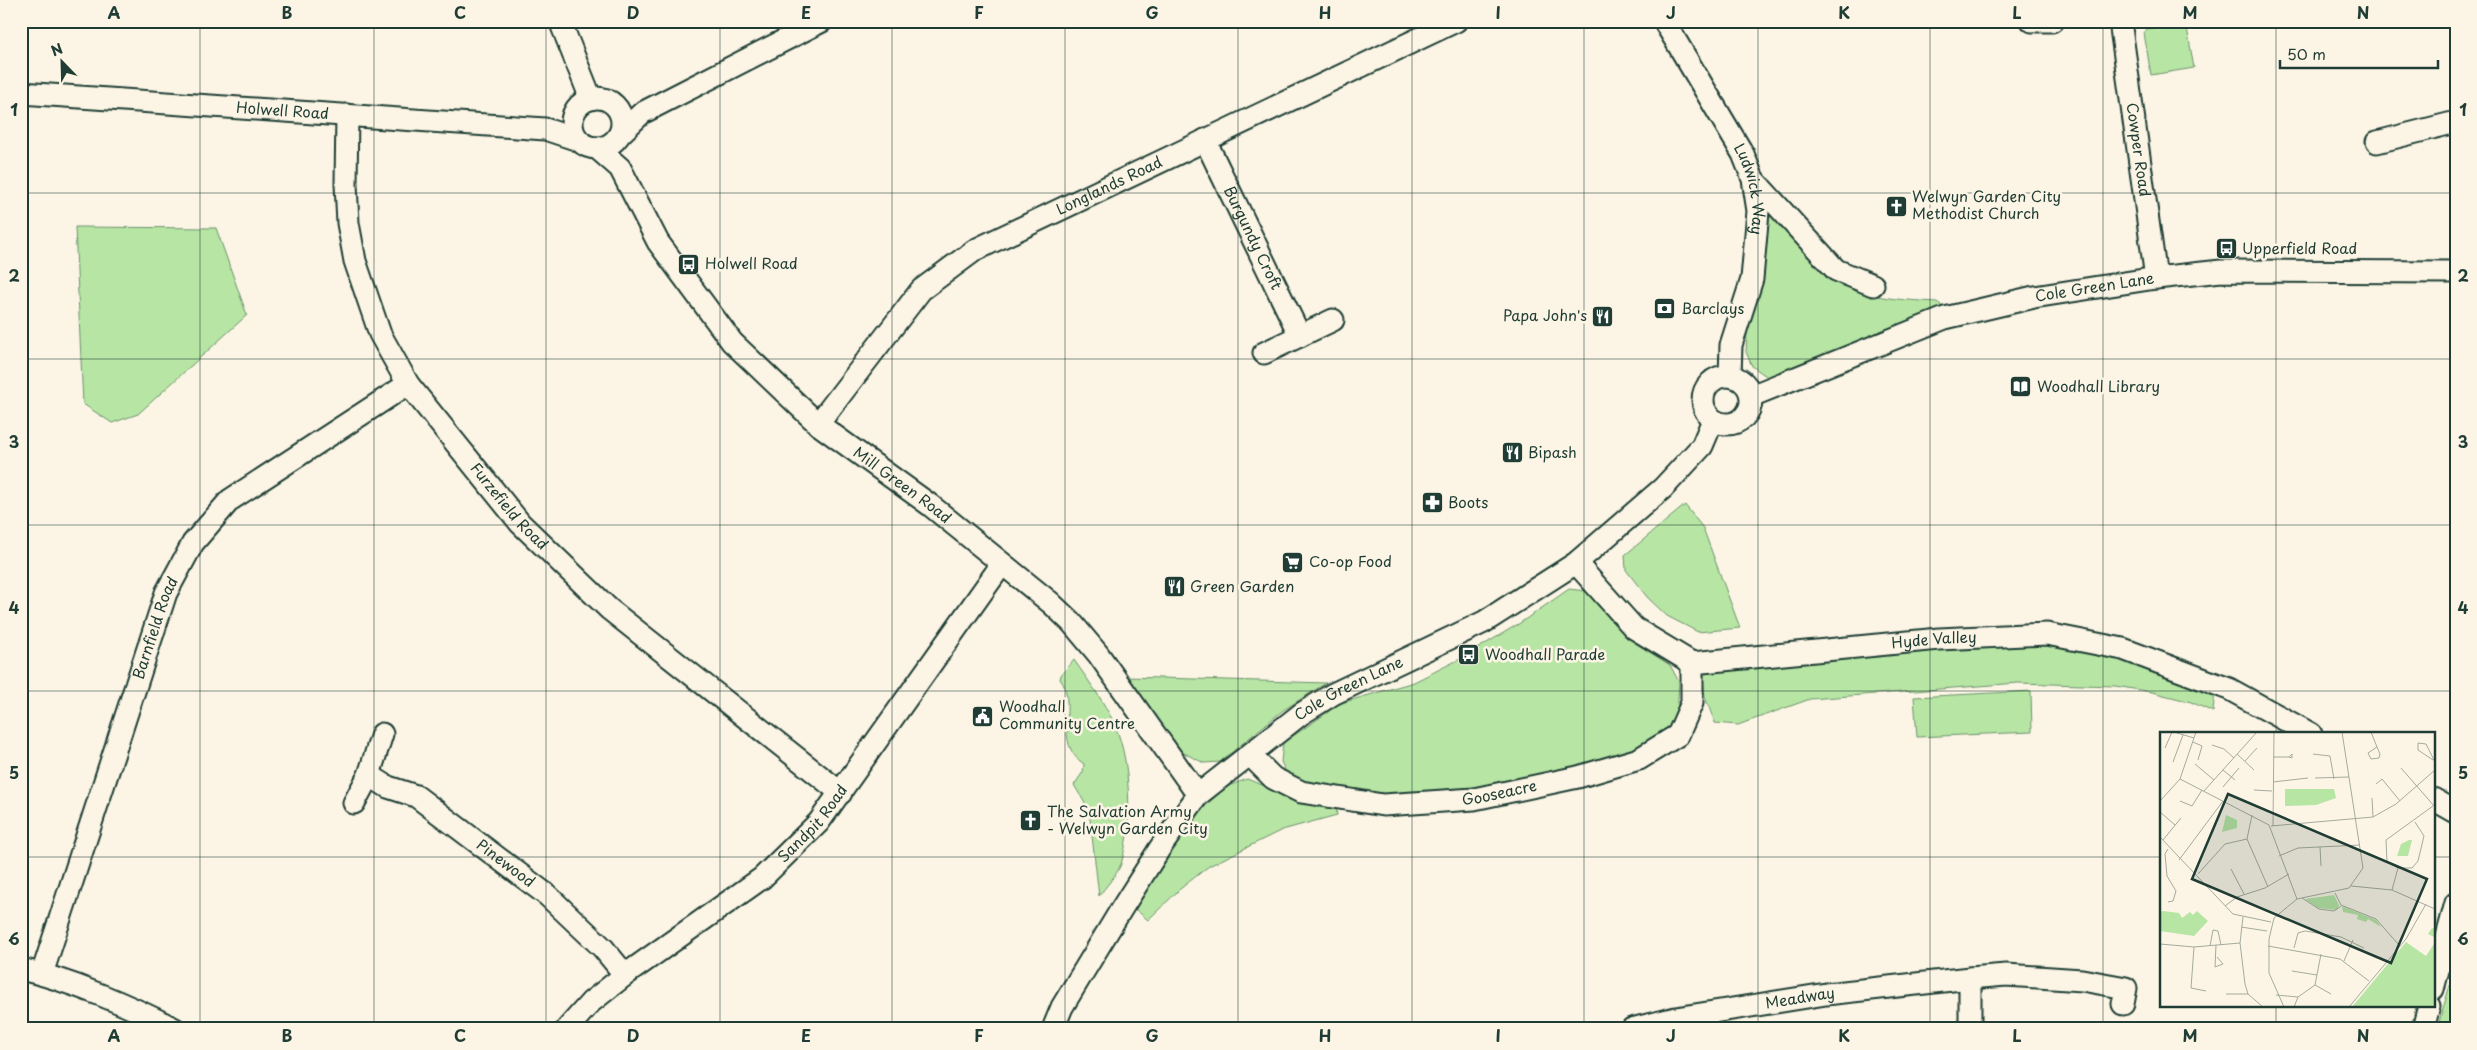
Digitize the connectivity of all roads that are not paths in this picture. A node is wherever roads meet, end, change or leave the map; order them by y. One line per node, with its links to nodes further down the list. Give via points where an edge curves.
1 (560, 21): 9 (street)
2 (822, 21): 13 (street, via 642,113)
3 (1456, 21): 14 (street, Longlands Road)
4 (1664, 21): 18 (street, Ludwick Way, via 1743,154)
5 (2032, 21): 6 (street)
6 (2052, 21)
7 (2120, 21): 20 (street, Cowper Road)
8 (21, 93): 10 (street, Holwell Road)
9 (584, 104): 12 (street); 13 (street, via 609,101 618,110 622,126); 16 (street, via 572,123 573,132)
10 (347, 115): 12 (street, Holwell Road); 26 (street, Furzefield Road, via 346,194 355,261 380,334)
11 (2456, 122): 15 (street)
12 (545, 129): 16 (street, Holwell Road)
13 (619, 136): 16 (street, via 607,146); 17 (street, Mill Green Road)
14 (1205, 140): 23 (street, Burgundy Croft); 29 (street, Longlands Road, via 975,250 921,290)
15 (2377, 142)
16 (587, 144): 17 (street, Mill Green Road)
17 (620, 168): 29 (street, Mill Green Road, via 658,242 732,342)
18 (1753, 179): 21 (street, via 1836,270); 25 (street, Ludwick Way, via 1758,211 1752,279 1731,345)
19 (2456, 272): 20 (street, Cole Green Lane, via 2221,271)
20 (2156, 278): 27 (street, Cole Green Lane, via 2034,297 1945,318)
21 (1873, 285)
22 (1333, 320): 23 (street)
23 (1300, 336): 24 (street)
24 (1264, 353)
25 (1730, 376): 27 (street, via 1744,383); 28 (street, via 1710,382 1703,395 1704,409)
26 (408, 384): 37 (street, Furzefield Road, via 520,523 609,609); 44 (street, Barnfield Road, via 230,500 193,543 166,593)
27 (1751, 396): 28 (street, via 1747,414 1740,420 1731,424)
28 (1713, 420): 30 (street, Cole Green Lane, via 1702,446 1663,488)
29 (818, 424): 31 (street, Mill Green Road, via 930,505)
30 (1576, 563): 32 (street, via 1634,628); 35 (street, Cole Green Lane, via 1484,622 1333,694 1301,714)
31 (1002, 564): 37 (street, Sandpit Road); 38 (street, Mill Green Road, via 1051,603 1093,648)
32 (1692, 663): 33 (street, Hyde Valley, via 1939,639 2047,634 2123,648 2229,689); 35 (street, Gooseacre, via 1692,704 1678,735 1639,759 1578,777 1483,797 1383,805 1301,792 1273,778)
33 (2308, 732)
34 (382, 734): 36 (street)
35 (1250, 755): 38 (street, Cole Green Lane)
36 (369, 775): 40 (street); 45 (street, Pinewood, via 388,787 416,796 540,890 603,948)
37 (841, 793): 45 (street, Sandpit Road, via 819,822 762,878)
38 (1198, 795): 52 (street, Cole Green Lane, via 1122,908 1062,1008)
39 (2434, 800): 41 (street)
40 (354, 803)
41 (2456, 812)
42 (2456, 904): 47 (street)
43 (21, 969): 44 (street)
44 (42, 974): 50 (street, via 152,1016)
45 (625, 975): 51 (street, Sandpit Road, via 591,1002)
46 (1970, 978): 48 (street, Meadway, via 2006,975 2082,980 2126,988); 53 (street, Meadway, via 1826,994 1676,1018); 54 (street)
47 (2434, 985)
48 (2123, 1004)
49 (2428, 1008): 55 (street)
50 (175, 1029)
51 (567, 1029)
52 (1053, 1029)
53 (1632, 1029)
54 (1970, 1029)
55 (2423, 1029)

